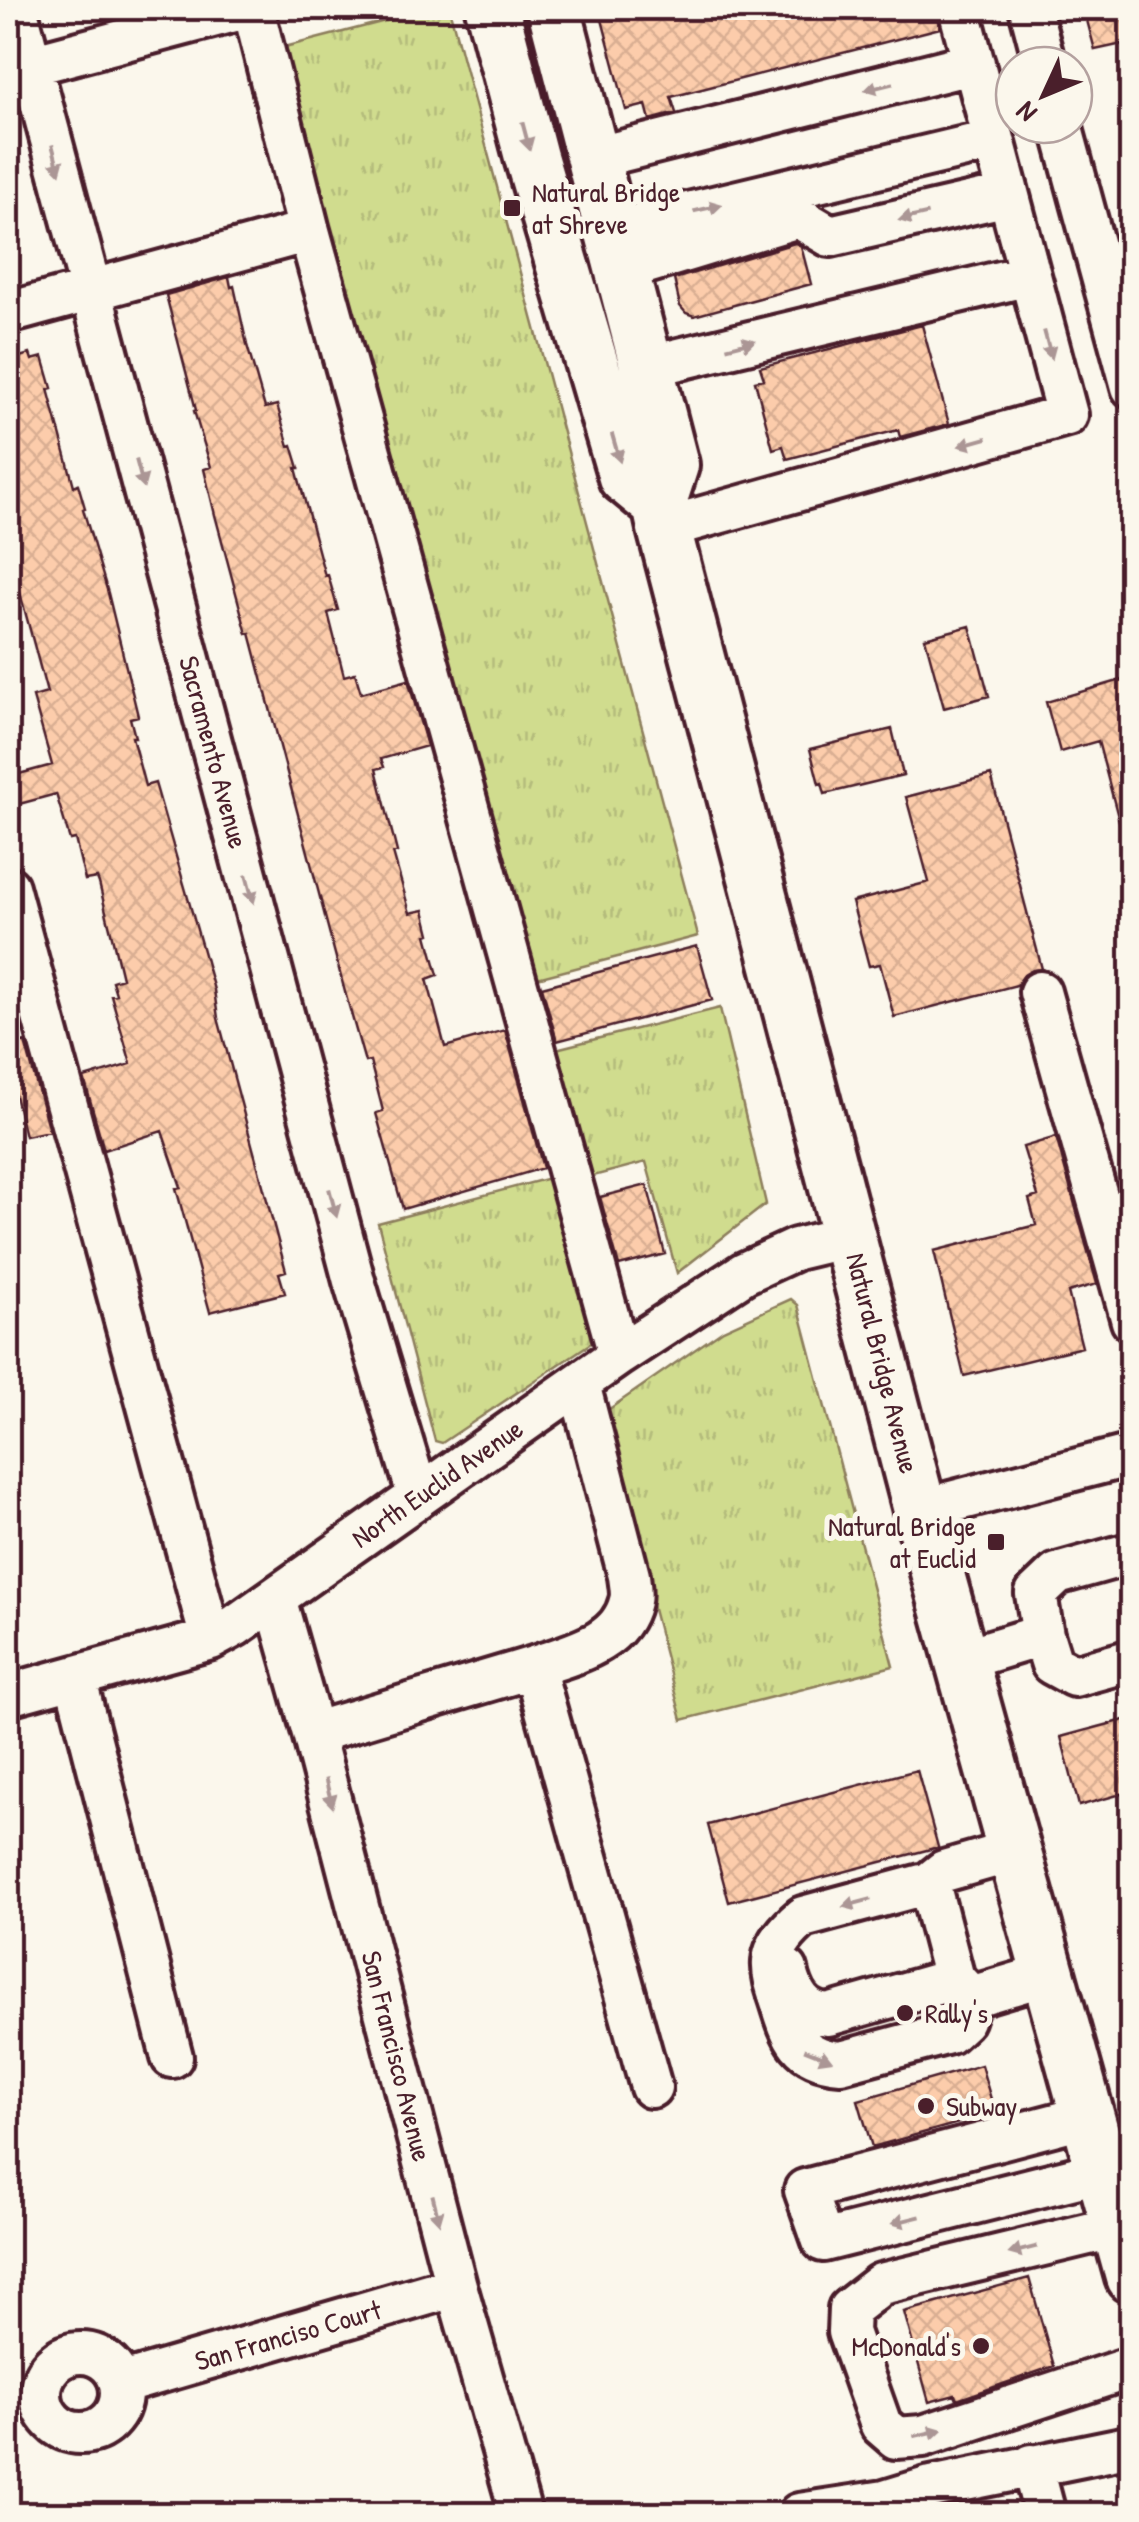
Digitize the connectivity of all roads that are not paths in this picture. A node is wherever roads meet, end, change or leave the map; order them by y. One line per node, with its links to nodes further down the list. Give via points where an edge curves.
1 (16, 8): 11 (street, Sacramento Avenue)
2 (246, 8): 11 (street)
3 (254, 8): 17 (street)
4 (492, 8): 24 (main road, one-way to 24, via 625,476)
5 (524, 8): 18 (main road, via 583,197)
6 (554, 8): 15 (main road, Natural Bridge Avenue)
7 (959, 8): 10 (street)
8 (1030, 8): 9 (street)
9 (1040, 45)
10 (974, 63): 12 (street); 15 (street, one-way to 15)
11 (19, 68): 20 (street, Sacramento Avenue, one-way to 20)
12 (994, 140): 18 (street, one-way to 12)
13 (995, 145): 16 (street)
14 (1066, 145): 23 (street)
15 (594, 158): 18 (main road, Natural Bridge Avenue)
16 (1008, 194): 18 (street, one-way to 18, via 830,236 798,216); 19 (street)
17 (308, 231): 20 (street); 29 (street)
18 (618, 249): 22 (main road, Natural Bridge Avenue)
19 (1029, 275): 22 (street, one-way to 19); 24 (street, one-way to 24, via 1066,415)
20 (91, 291): 21 (street); 32 (street, Sacramento Avenue, one-way to 32, via 354,1281)
21 (8, 313)
22 (646, 367): 24 (main road, Natural Bridge Avenue, via 672,465)
23 (1132, 387)
24 (662, 517): 27 (main road, Natural Bridge Avenue)
25 (8, 887): 37 (street)
26 (1040, 992): 28 (street)
27 (850, 1236): 29 (street, North Euclid Avenue, via 796,1249 744,1272); 33 (main road, Natural Bridge Avenue)
28 (1132, 1321)
29 (619, 1355): 30 (street, North Euclid Avenue)
30 (579, 1384): 32 (street, North Euclid Avenue); 40 (street, via 630,1576 630,1600 616,1629 599,1643)
31 (1132, 1454): 33 (street)
32 (418, 1495): 35 (street, North Euclid Avenue)
33 (920, 1510): 38 (main road, Natural Bridge Avenue)
34 (1132, 1552): 36 (street, via 1058,1574 1036,1594)
35 (275, 1598): 37 (street, North Euclid Avenue); 43 (street, San Francisco Avenue)
36 (1042, 1635): 38 (street); 39 (street, via 1052,1664 1074,1676)
37 (211, 1639): 41 (street, North Euclid Avenue)
38 (962, 1660): 44 (main road, Natural Bridge Avenue)
39 (1132, 1660)
40 (534, 1667): 43 (street); 49 (street)
41 (75, 1677): 42 (street, North Euclid Avenue); 48 (street)
42 (8, 1696)
43 (314, 1734): 54 (street, San Francisco Avenue, one-way to 54)
44 (1014, 1851): 45 (street, via 944,1871); 46 (main road, Natural Bridge Avenue)
45 (930, 1883): 47 (street); 47 (street, one-way to 47, via 803,1918 773,1960 775,1982 804,2050 841,2062 949,2032 963,2020)
46 (1048, 1974): 47 (street); 50 (main road, Natural Bridge Avenue)
47 (962, 1988)
48 (172, 2058)
49 (651, 2087)
50 (1087, 2116): 51 (main road, Natural Bridge Avenue); 51 (street, one-way to 50, via 823,2241 805,2190)
51 (1102, 2171): 52 (main road, Natural Bridge Avenue)
52 (1124, 2223): 53 (main road, Natural Bridge Avenue); 55 (street, one-way to 55, via 881,2284 849,2310 848,2332 881,2424 896,2438 924,2436)
53 (1132, 2277)
54 (456, 2286): 56 (street, San Franciso Court); 60 (street, San Francisco Avenue)
55 (1132, 2366)
56 (120, 2384)
57 (1132, 2446): 58 (street)
58 (1032, 2466): 59 (street); 62 (street)
59 (935, 2501): 61 (street)
60 (521, 2514)
61 (799, 2514)
62 (1046, 2514)

